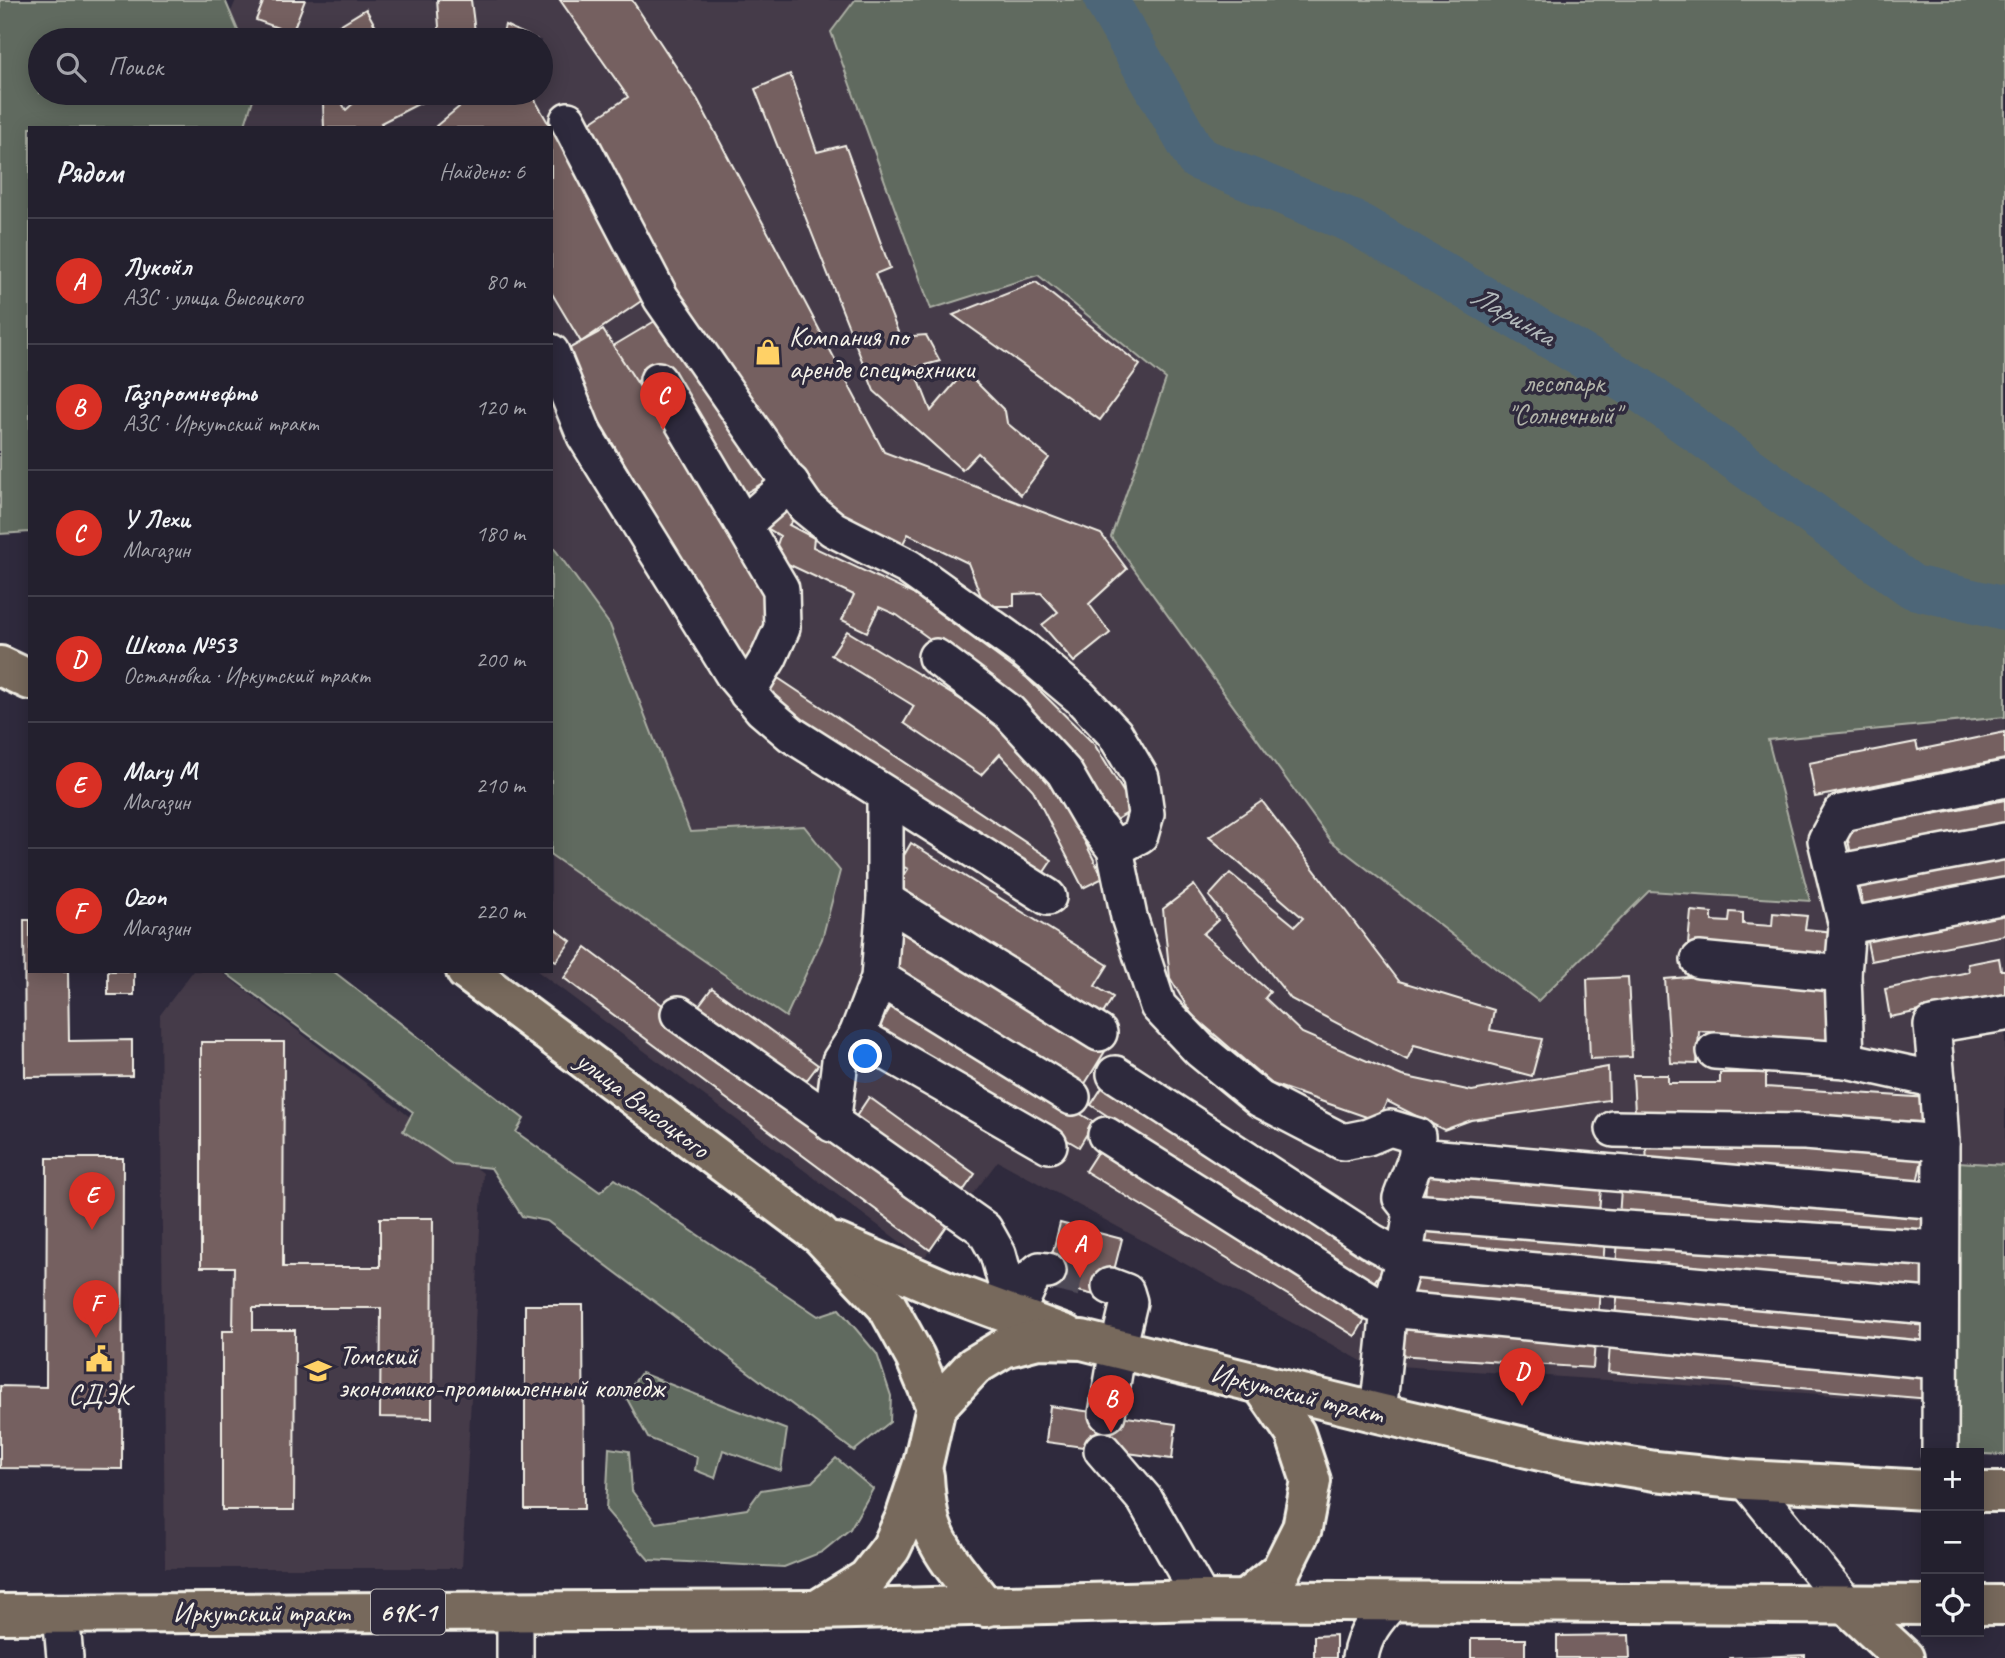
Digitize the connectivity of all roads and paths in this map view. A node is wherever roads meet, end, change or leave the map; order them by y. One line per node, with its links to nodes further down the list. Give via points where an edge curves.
1 (568, 120): 4 (lane, via 662,298)
2 (553, 357): 9 (lane, via 585,436)
3 (658, 380): 5 (lane)
4 (791, 483): 5 (lane); 13 (lane, via 806,506 833,529 908,567 1024,650 1115,734 1141,778 1146,814 1140,835)
5 (744, 524): 9 (lane, via 781,589 782,628)
6 (936, 657): 13 (lane, via 1009,712 1065,772)
7 (0, 666): 8 (main road)
8 (28, 679)
9 (747, 693): 11 (lane, via 791,734)
10 (2005, 779): 14 (lane, via 1841,813 1826,839)
11 (885, 795): 16 (lane); 17 (lane)
12 (2005, 841): 14 (lane)
13 (1115, 849): 37 (lane, via 1129,917 1158,1006 1200,1050 1260,1100 1343,1142 1390,1128 1417,1136)
14 (1835, 873): 18 (lane)
15 (2005, 895): 18 (lane)
16 (1048, 897)
17 (885, 900): 22 (lane); 25 (lane)
18 (1847, 926): 21 (lane)
19 (1699, 960): 21 (lane)
20 (469, 973): 40 (main road, улица Высоцкого)
21 (1843, 974): 28 (lane)
22 (878, 978): 26 (lane); 31 (lane)
23 (2005, 1013): 30 (lane, via 1932,1025)
24 (678, 1014): 32 (lane)
25 (1099, 1033)
26 (858, 1035): 32 (lane, via 840,1061); 36 (lane)
27 (1715, 1051): 28 (lane)
28 (1846, 1060): 30 (lane)
29 (1115, 1074): 42 (lane)
30 (1937, 1080): 35 (lane)
31 (1072, 1097)
32 (832, 1124): 47 (lane, via 984,1229 998,1254)
33 (1614, 1129): 35 (lane, via 1805,1132)
34 (1106, 1135): 46 (lane)
35 (1941, 1143): 38 (lane)
36 (1049, 1145)
37 (1417, 1156): 38 (lane); 39 (lane, via 1401,1198)
38 (1940, 1201): 41 (lane)
39 (1412, 1212): 41 (lane); 42 (lane)
40 (820, 1236): 47 (main road, улица Высоцкого); 51 (main road, улица Высоцкого, via 887,1306)
41 (1940, 1249): 45 (lane)
42 (1404, 1259): 45 (lane); 46 (lane)
43 (1048, 1271): 47 (lane, via 1033,1276)
44 (1110, 1286): 48 (lane, via 1129,1296)
45 (1940, 1307): 49 (lane)
46 (1389, 1309): 49 (lane); 52 (lane)
47 (1015, 1316): 48 (main road, улица Высоцкого)
48 (1100, 1344): 50 (main road, Иркутский тракт); 51 (main road, Иркутский тракт, via 1038,1339 1004,1348 974,1366); 53 (lane)
49 (1939, 1361): 54 (lane)
50 (1261, 1384): 52 (main road, Иркутский тракт); 62 (main road, via 1295,1433 1311,1481 1302,1528 1281,1570)
51 (936, 1407): 56 (main road, Иркутский тракт)
52 (1378, 1413): 57 (main road, Иркутский тракт, via 1562,1455)
53 (1107, 1414)
54 (1940, 1448)
55 (1102, 1450): 61 (lane, via 1145,1500)
56 (923, 1464): 68 (main road, via 931,1527); 69 (main road, Иркутский тракт, via 891,1548 867,1578)
57 (1746, 1480): 58 (main road, Иркутский тракт); 67 (lane)
58 (1921, 1490)
59 (1984, 1492): 60 (main road)
60 (2005, 1492)
61 (1202, 1600): 62 (main road, Иркутский тракт); 68 (main road, Иркутский тракт)
62 (1245, 1600): 63 (main road, Иркутский тракт)
63 (1392, 1602): 67 (main road, Иркутский тракт); 75 (lane, via 1374,1620)
64 (1921, 1605): 67 (main road, Иркутский тракт)
65 (1984, 1605): 66 (main road)
66 (2005, 1605)
67 (1848, 1606): 76 (main road)
68 (985, 1607): 69 (main road, Иркутский тракт)
69 (817, 1610): 70 (main road, Иркутский тракт / 69К-1)
70 (514, 1611): 71 (main road, Иркутский тракт / 69К-1); 74 (lane)
71 (61, 1613): 72 (main road, Иркутский тракт / 69К-1); 73 (lane)
72 (0, 1614)
73 (65, 1658)
74 (515, 1658)
75 (1360, 1658)
76 (1904, 1658)

